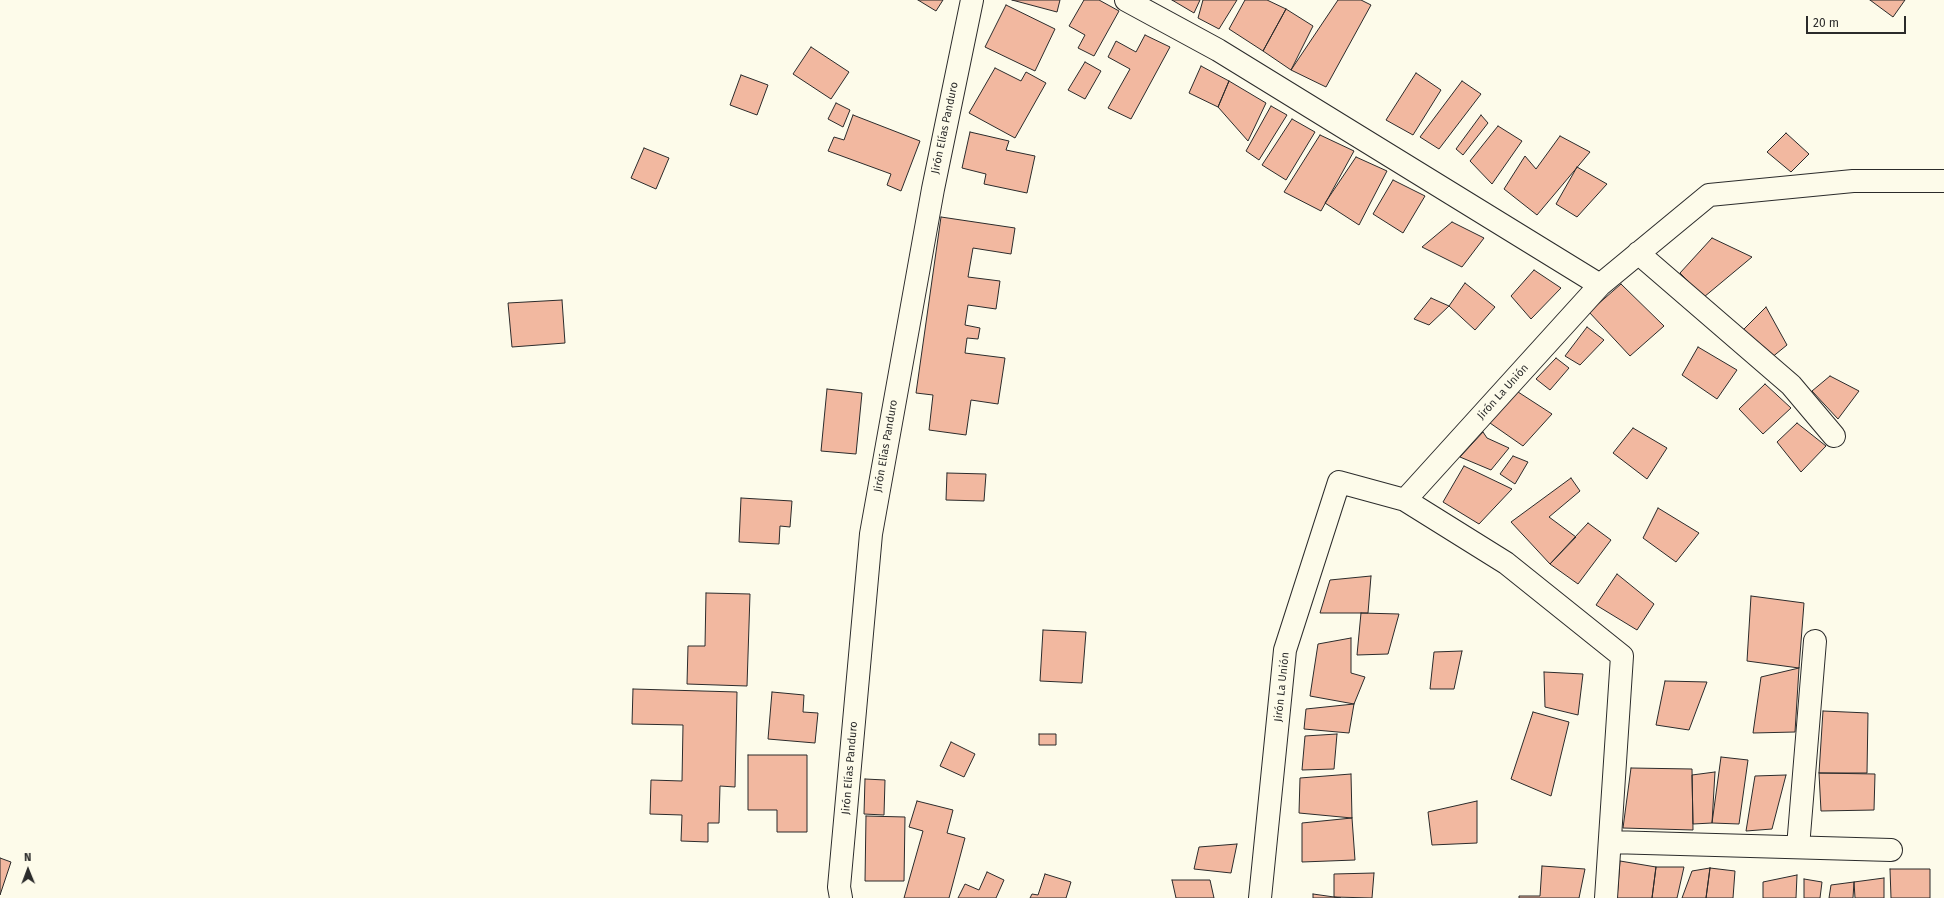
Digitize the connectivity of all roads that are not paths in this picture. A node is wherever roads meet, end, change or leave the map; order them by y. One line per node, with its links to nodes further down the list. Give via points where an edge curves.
1 (972, 0): 12 (street, Jirón Elías Panduro, via 933,189 871,534 839,887)
2 (1126, 0): 5 (street, via 1218,50)
3 (1944, 182): 4 (street, Jirón La Unión, via 1853,181 1709,195)
4 (1638, 253): 5 (street, Jirón La Unión); 6 (street, via 1790,386)
5 (1600, 285): 7 (street, Jirón La Unión)
6 (1834, 436)
7 (1405, 500): 9 (street, via 1506,563 1622,656); 13 (street, Jirón La Unión, via 1339,482 1285,650)
8 (1815, 641): 10 (street)
9 (1610, 842): 10 (street); 14 (street)
10 (1798, 847): 11 (street)
11 (1891, 850)
12 (841, 898)
13 (1260, 898)
14 (1606, 898)

